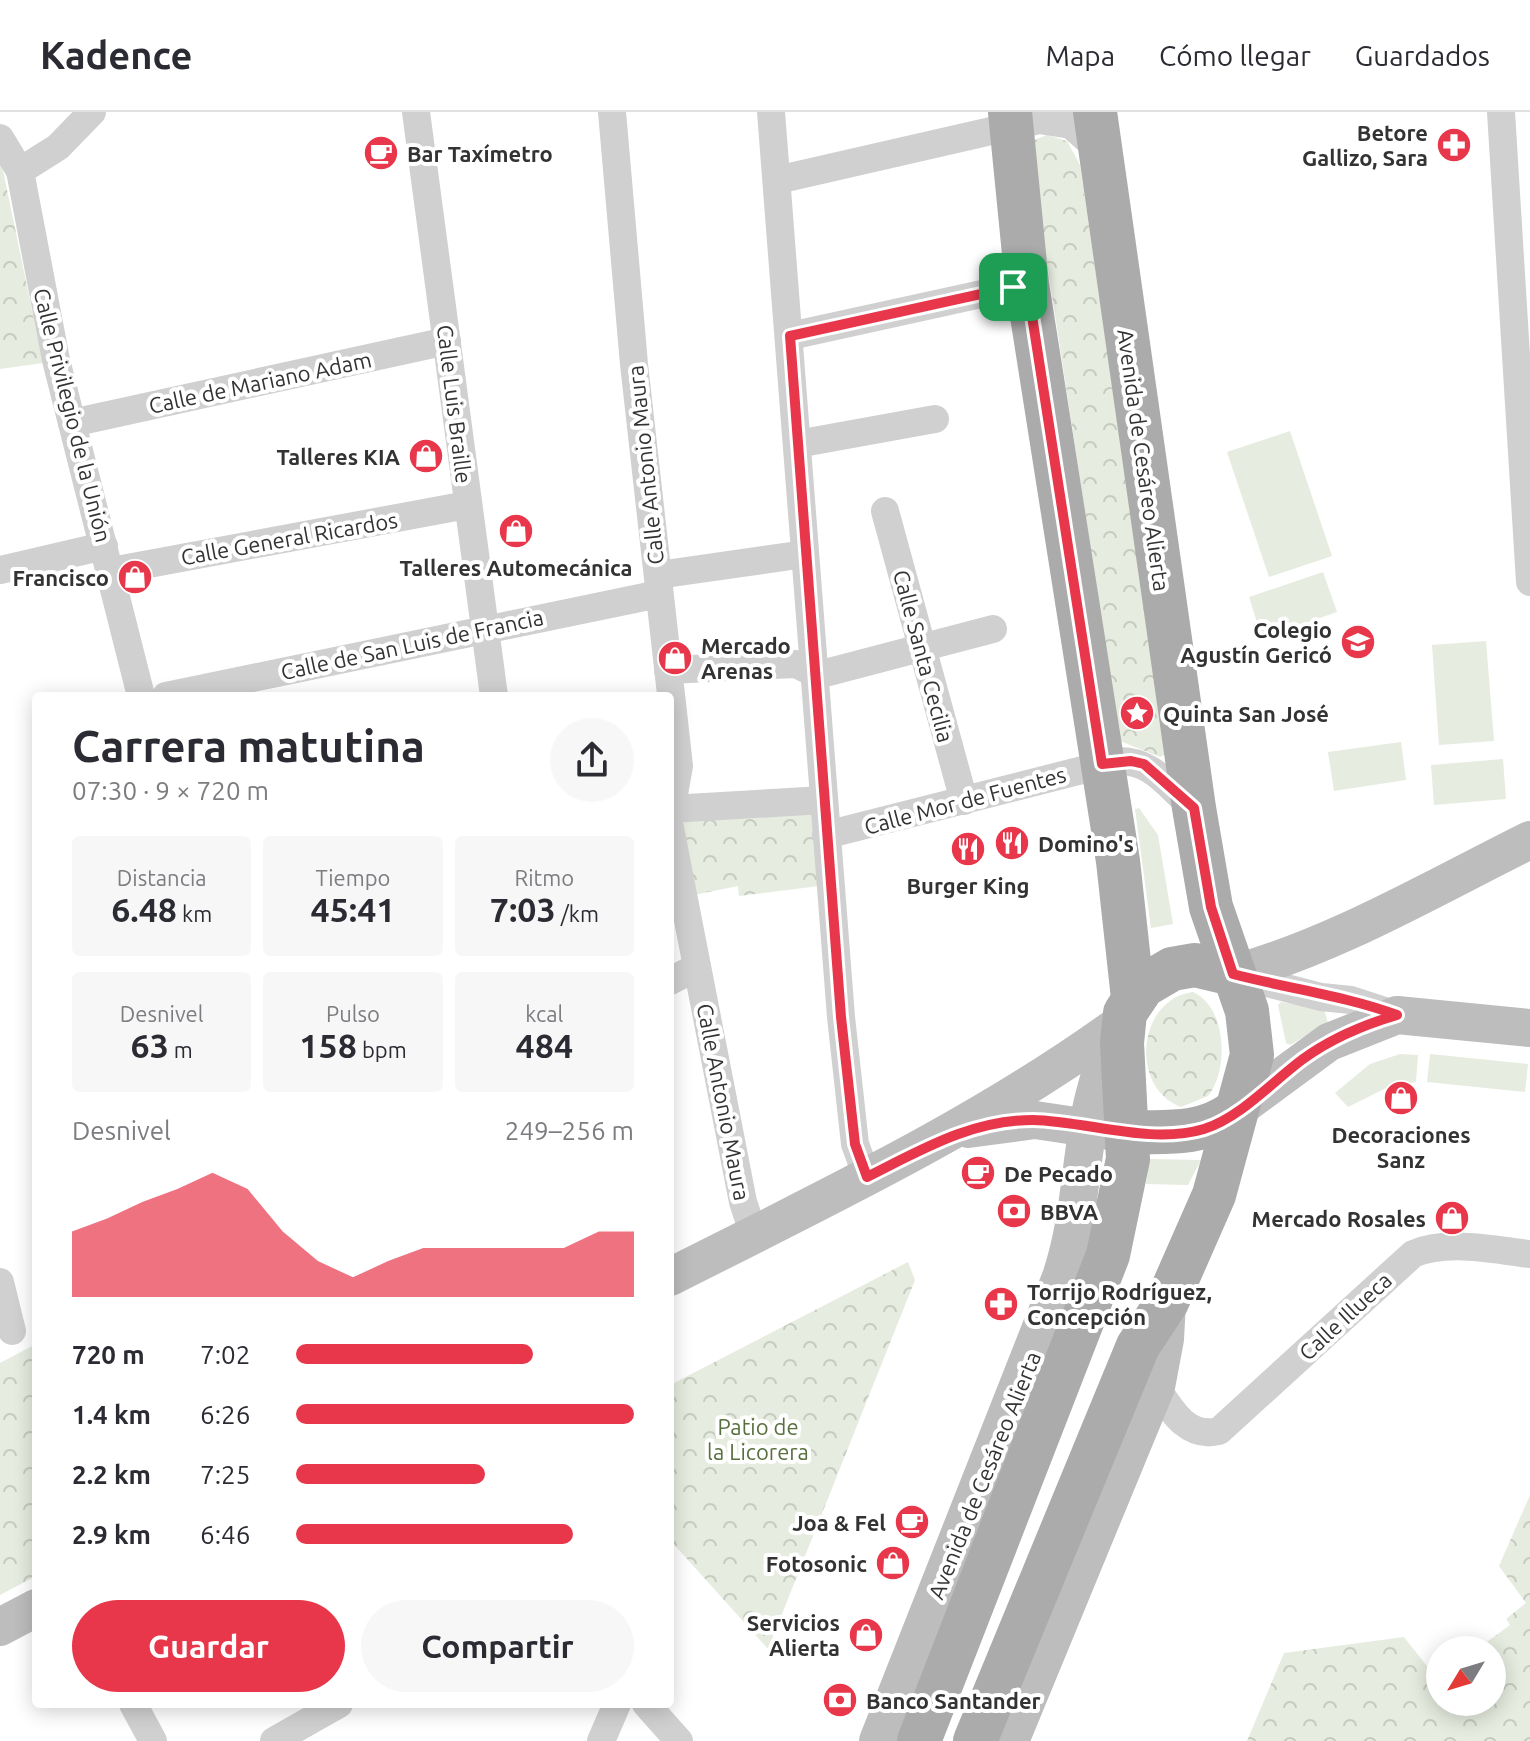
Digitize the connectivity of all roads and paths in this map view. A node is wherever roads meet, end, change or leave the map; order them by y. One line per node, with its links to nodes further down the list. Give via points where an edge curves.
1 (92, 112): 9 (street, via 58,147)
2 (416, 112): 13 (street, Calle Luis Braille)
3 (612, 112): 23 (street, Calle Antonio Maura)
4 (771, 112): 10 (street)
5 (1501, 112): 22 (street)
6 (1010, 118): 7 (street, via 1063,121); 10 (street); 11 (main road, Avenida de Cesáreo Alierta)
7 (1097, 131): 38 (main road, Avenida de Cesáreo Alierta)
8 (0, 138): 9 (street, Calle Privilegio de la Unión)
9 (20, 171): 15 (street, Calle Privilegio de la Unión)
10 (777, 180): 12 (street)
11 (1027, 284): 12 (street); 34 (main road, Avenida de Cesáreo Alierta)
12 (790, 336): 16 (street)
13 (447, 341): 15 (street, Calle de Mariano Adam); 17 (street, Calle Luis Braille)
14 (935, 419): 16 (street)
15 (72, 423): 20 (street, Calle Privilegio de la Unión)
16 (797, 444): 19 (street)
17 (467, 505): 20 (street, Calle General Ricardos); 24 (street, Calle Luis Braille)
18 (885, 511): 26 (street, Calle Santa Cecilia)
19 (805, 554): 23 (street, Calle de San Luis de Francia); 28 (street)
20 (108, 559): 21 (street, Calle General Ricardos); 29 (street, Calle Privilegio de la Unión)
21 (0, 570)
22 (1530, 582)
23 (658, 584): 24 (street, Calle de San Luis de Francia); 27 (street, Calle Antonio Maura)
24 (485, 628): 30 (street, Calle de San Luis de Francia); 31 (street, Calle Luis Braille)
25 (993, 629): 26 (street)
26 (921, 648): 28 (street); 37 (street, Calle Santa Cecilia)
27 (668, 670): 28 (street, via 796,664); 32 (street, Calle Antonio Maura)
28 (816, 674): 36 (street)
29 (140, 692)
30 (185, 692)
31 (493, 692)
32 (670, 692)
33 (674, 728): 35 (street, Calle Antonio Maura, via 679,777)
34 (1102, 764): 37 (street, Calle Mor de Fuentes); 38 (street, via 1144,764); 46 (main road, Avenida de Cesáreo Alierta, via 1118,861)
35 (674, 795)
36 (824, 800): 39 (street); 40 (street)
37 (964, 801): 40 (street, Calle Mor de Fuentes)
38 (1194, 808): 44 (main road, Avenida de Cesáreo Alierta, via 1211,907)
39 (674, 810)
40 (826, 835): 53 (street, via 855,1144)
41 (1530, 840): 44 (main road, via 1325,942)
42 (674, 849): 43 (street, Calle Antonio Maura)
43 (697, 967): 45 (street); 54 (street, Calle Antonio Maura)
44 (1233, 974): 46 (main road, via 1183,966 1151,980); 47 (street); 49 (main road, Avenida de Cesáreo Alierta, via 1247,1011 1252,1055)
45 (674, 979)
46 (1128, 1010): 50 (main road, Avenida de Cesáreo Alierta, via 1105,1057); 51 (main road, via 1069,1061); 52 (main road, Avenida de Cesáreo Alierta)
47 (1397, 1015): 48 (main road); 49 (main road, via 1329,1042)
48 (1530, 1028)
49 (1234, 1112): 52 (main road, via 1190,1132); 58 (main road, Avenida de Cesáreo Alierta, via 1214,1195)
50 (1085, 1129): 51 (main road, via 1035,1120); 52 (main road); 73 (main road, Avenida de Cesáreo Alierta, via 1076,1211 1061,1277)
51 (957, 1131): 53 (main road)
52 (1128, 1132): 74 (main road, Avenida de Cesáreo Alierta, via 1125,1187 1100,1281)
53 (867, 1177): 54 (main road)
54 (754, 1235): 56 (main road)
55 (1530, 1254): 61 (street, Calle Illueca, via 1466,1247 1413,1254 1227,1426 1211,1433)
56 (674, 1275)
57 (0, 1282): 59 (street)
58 (1167, 1302): 60 (main road, Avenida de Cesáreo Alierta); 75 (main road, Avenida de Cesáreo Alierta, via 1138,1346)
59 (16, 1329)
60 (1156, 1387): 61 (street); 62 (main road, Avenida de Cesáreo Alierta)
61 (1182, 1424): 62 (street, Calle Illueca)
62 (1136, 1435): 76 (main road, Avenida de Cesáreo Alierta)
63 (32, 1610): 64 (main road)
64 (0, 1627)
65 (135, 1708): 69 (street)
66 (332, 1708): 70 (street)
67 (615, 1708): 71 (street)
68 (650, 1708): 72 (street)
69 (153, 1741)
70 (274, 1741)
71 (601, 1741)
72 (679, 1741)
73 (878, 1741)
74 (919, 1741)
75 (975, 1741)
76 (1010, 1741)

